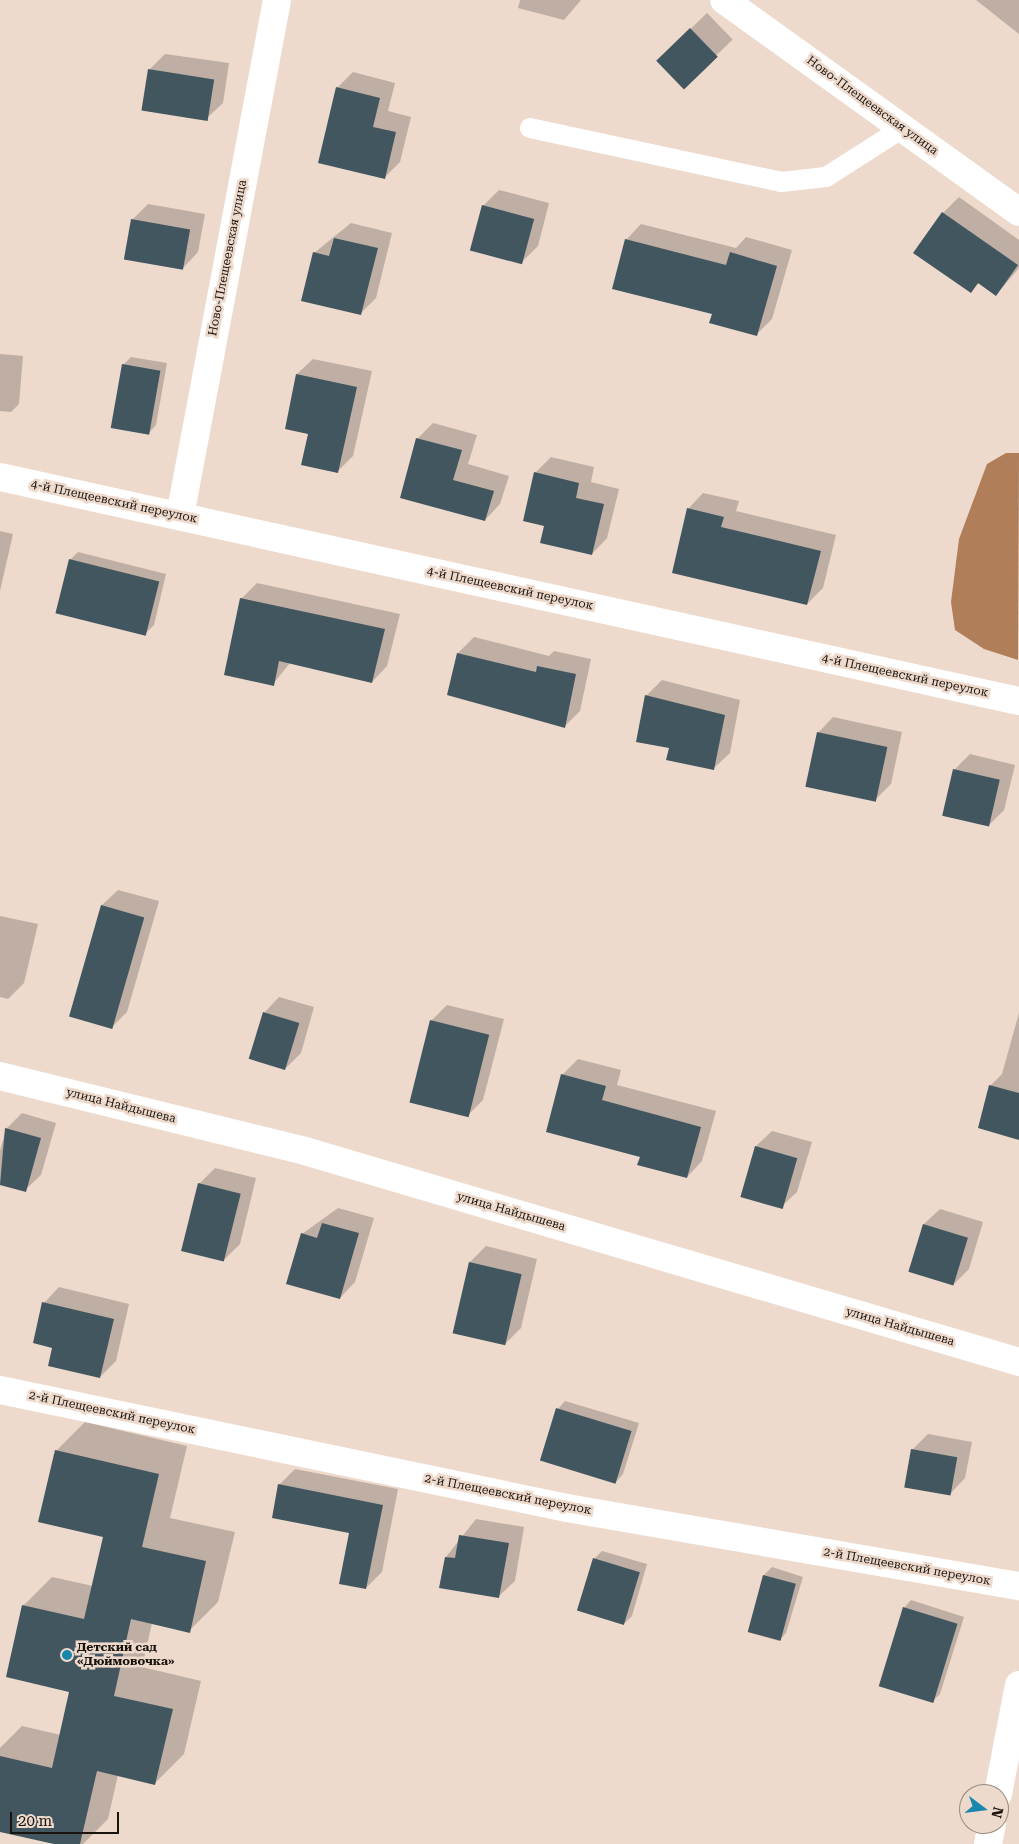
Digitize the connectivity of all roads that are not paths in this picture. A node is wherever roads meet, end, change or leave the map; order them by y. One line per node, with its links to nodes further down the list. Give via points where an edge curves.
1 (277, 0): 7 (street, Ново-Плещеевская улица)
2 (724, 0): 4 (street, Ново-Плещеевская улица)
3 (530, 128): 4 (lane, via 781,182 826,177)
4 (903, 128): 5 (street, Ново-Плещеевская улица)
5 (1019, 212)
6 (0, 477): 7 (street, 4-й Плещеевский переулок)
7 (180, 516): 8 (street, 4-й Плещеевский переулок)
8 (1019, 701)
9 (0, 1076): 10 (street, улица Найдышева, via 305,1151)
10 (1019, 1362)
11 (0, 1390): 12 (street, 2-й Плещеевский переулок, via 567,1508)
12 (1019, 1586)
13 (1019, 1685): 14 (street)
14 (1000, 1784)

